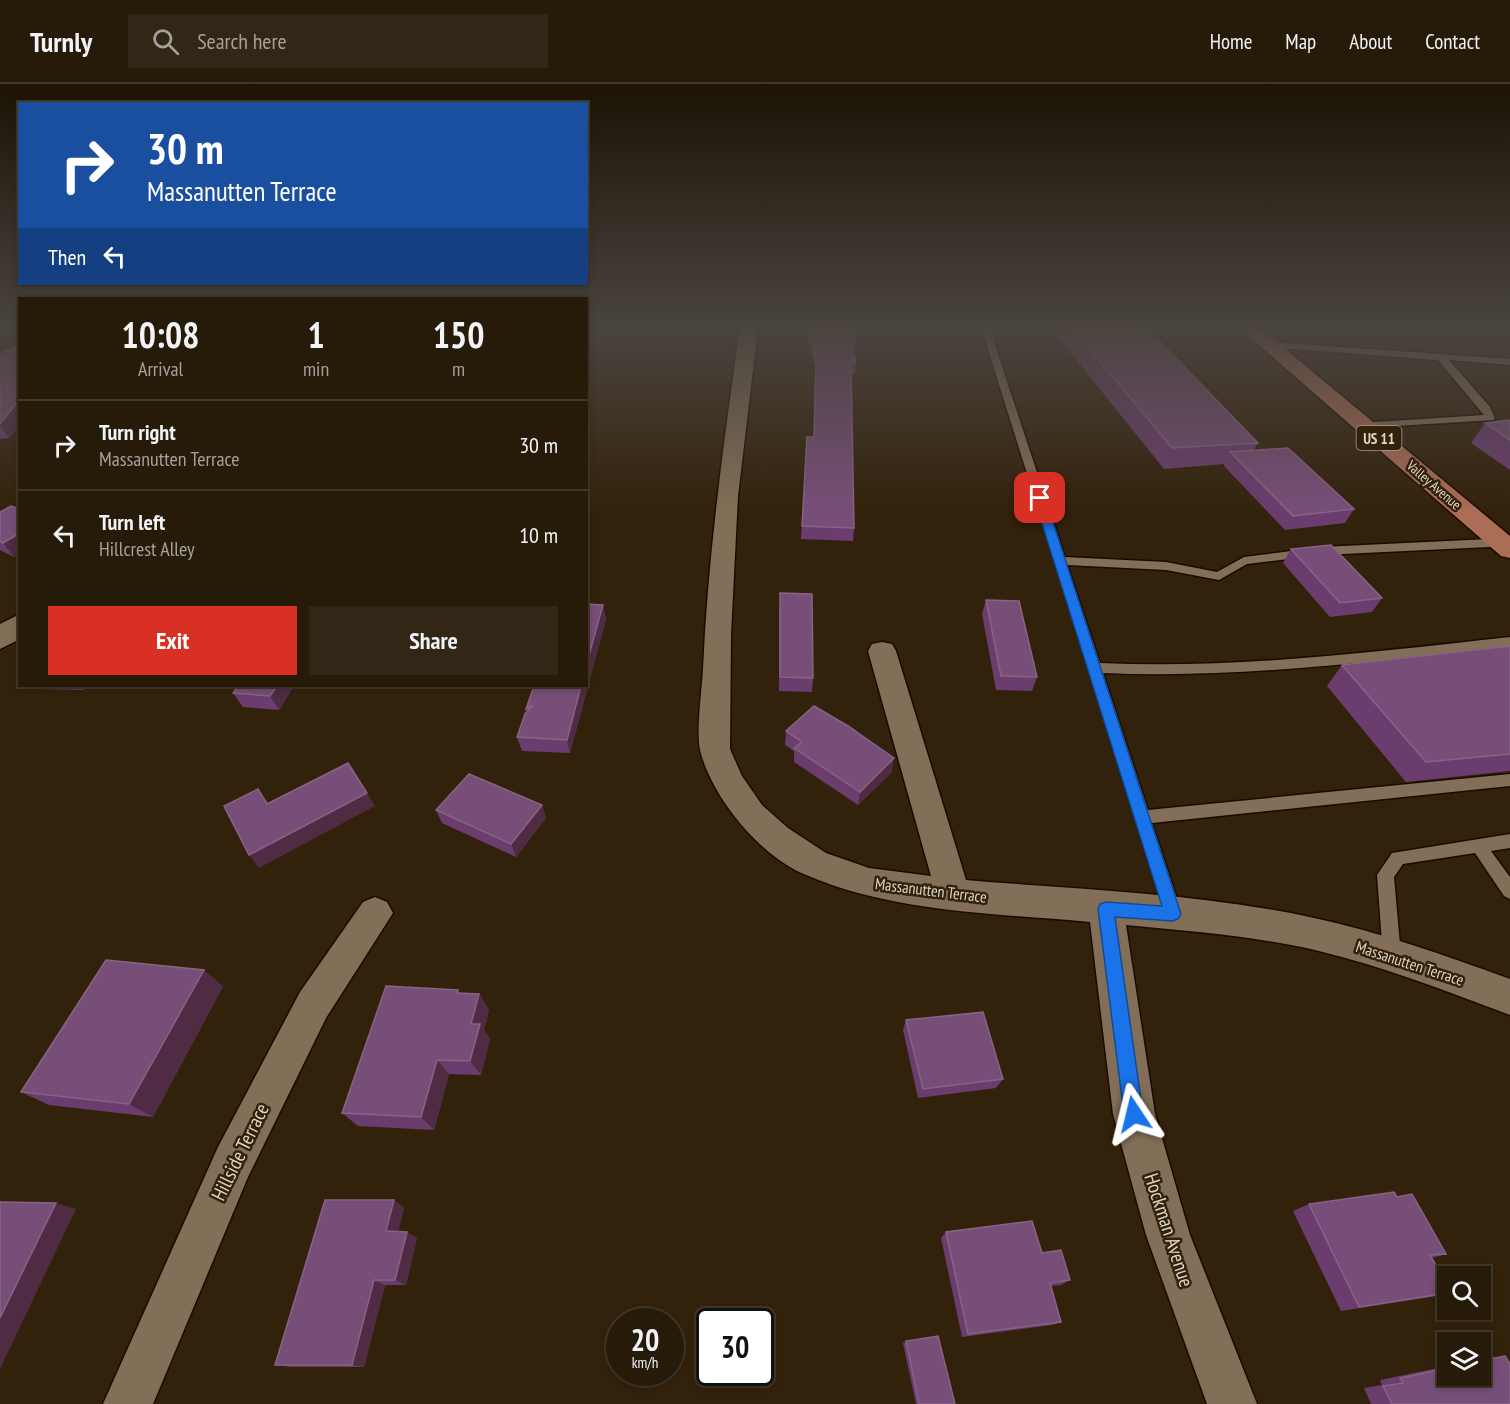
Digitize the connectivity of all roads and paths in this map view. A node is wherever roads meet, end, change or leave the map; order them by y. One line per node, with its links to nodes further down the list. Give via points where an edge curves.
1 (741, 389): 18 (street, Massanutten Terrace, via 727,496 718,635 716,749 729,782 751,814 776,838 815,864 869,883)
2 (1005, 389): 7 (lane)
3 (1320, 389): 5 (main road, Valley Avenue / US 11)
4 (1468, 389): 5 (lane, via 1490,418)
5 (1363, 425): 6 (main road, Valley Avenue / US 11)
6 (1507, 545): 7 (lane, via 1322,550 1244,561 1219,576 1166,566)
7 (1060, 561): 12 (lane)
8 (18, 626): 9 (main road)
9 (0, 639)
10 (1510, 642): 12 (lane, via 1212,671)
11 (882, 651): 18 (street)
12 (1094, 668): 14 (lane)
13 (1510, 780): 14 (lane)
14 (1142, 817): 21 (lane)
15 (1510, 841): 16 (lane)
16 (1478, 845): 17 (lane); 22 (lane, via 1398,858 1385,875)
17 (1510, 891)
18 (953, 894): 19 (street, Massanutten Terrace)
19 (1106, 909): 21 (street, Massanutten Terrace); 25 (street, Hockman Avenue, via 1134,1114 1168,1235)
20 (375, 913): 24 (street, Hillside Terrace, via 313,1005 233,1162)
21 (1173, 914): 22 (street, Massanutten Terrace, via 1315,934)
22 (1392, 956): 23 (street, Massanutten Terrace)
23 (1510, 997)
24 (128, 1404)
25 (1232, 1404)

